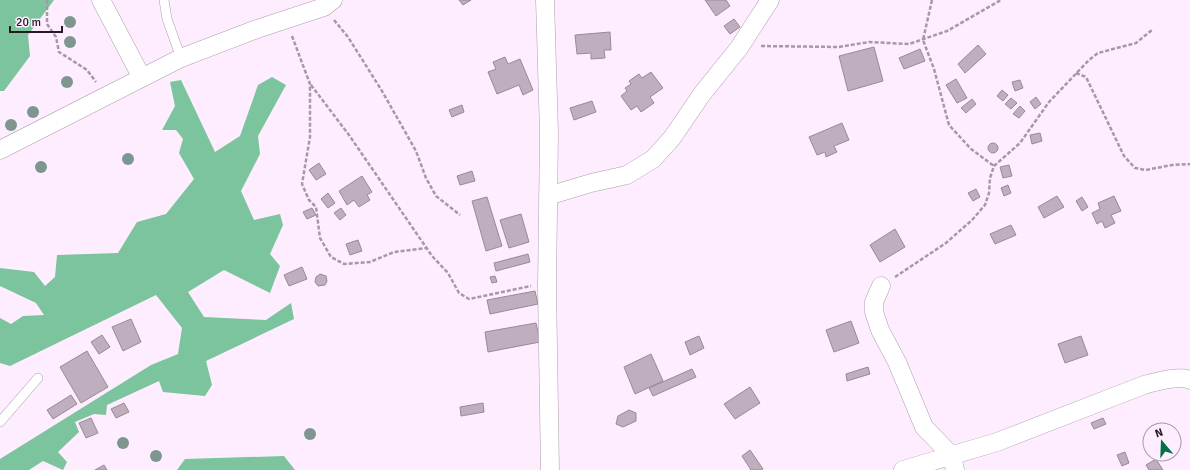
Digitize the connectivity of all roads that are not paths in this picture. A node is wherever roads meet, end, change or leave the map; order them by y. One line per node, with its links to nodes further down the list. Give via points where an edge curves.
1 (101, 0): 7 (street)
2 (164, 0): 6 (lane, via 167,19)
3 (546, 0): 9 (street)
4 (770, 0): 9 (street, via 739,48 702,94 672,138 653,159 627,175)
5 (329, 3): 6 (street)
6 (181, 58): 7 (street)
7 (142, 78): 8 (street)
8 (0, 150)
9 (548, 196): 15 (street)
10 (881, 286): 14 (street, via 874,302 874,312 880,330 897,362 924,427)
11 (38, 378): 13 (lane)
12 (1190, 380): 14 (street, via 1168,380 1144,385 997,442)
13 (0, 422)
14 (953, 463): 16 (street)
15 (550, 470)
16 (903, 470)

